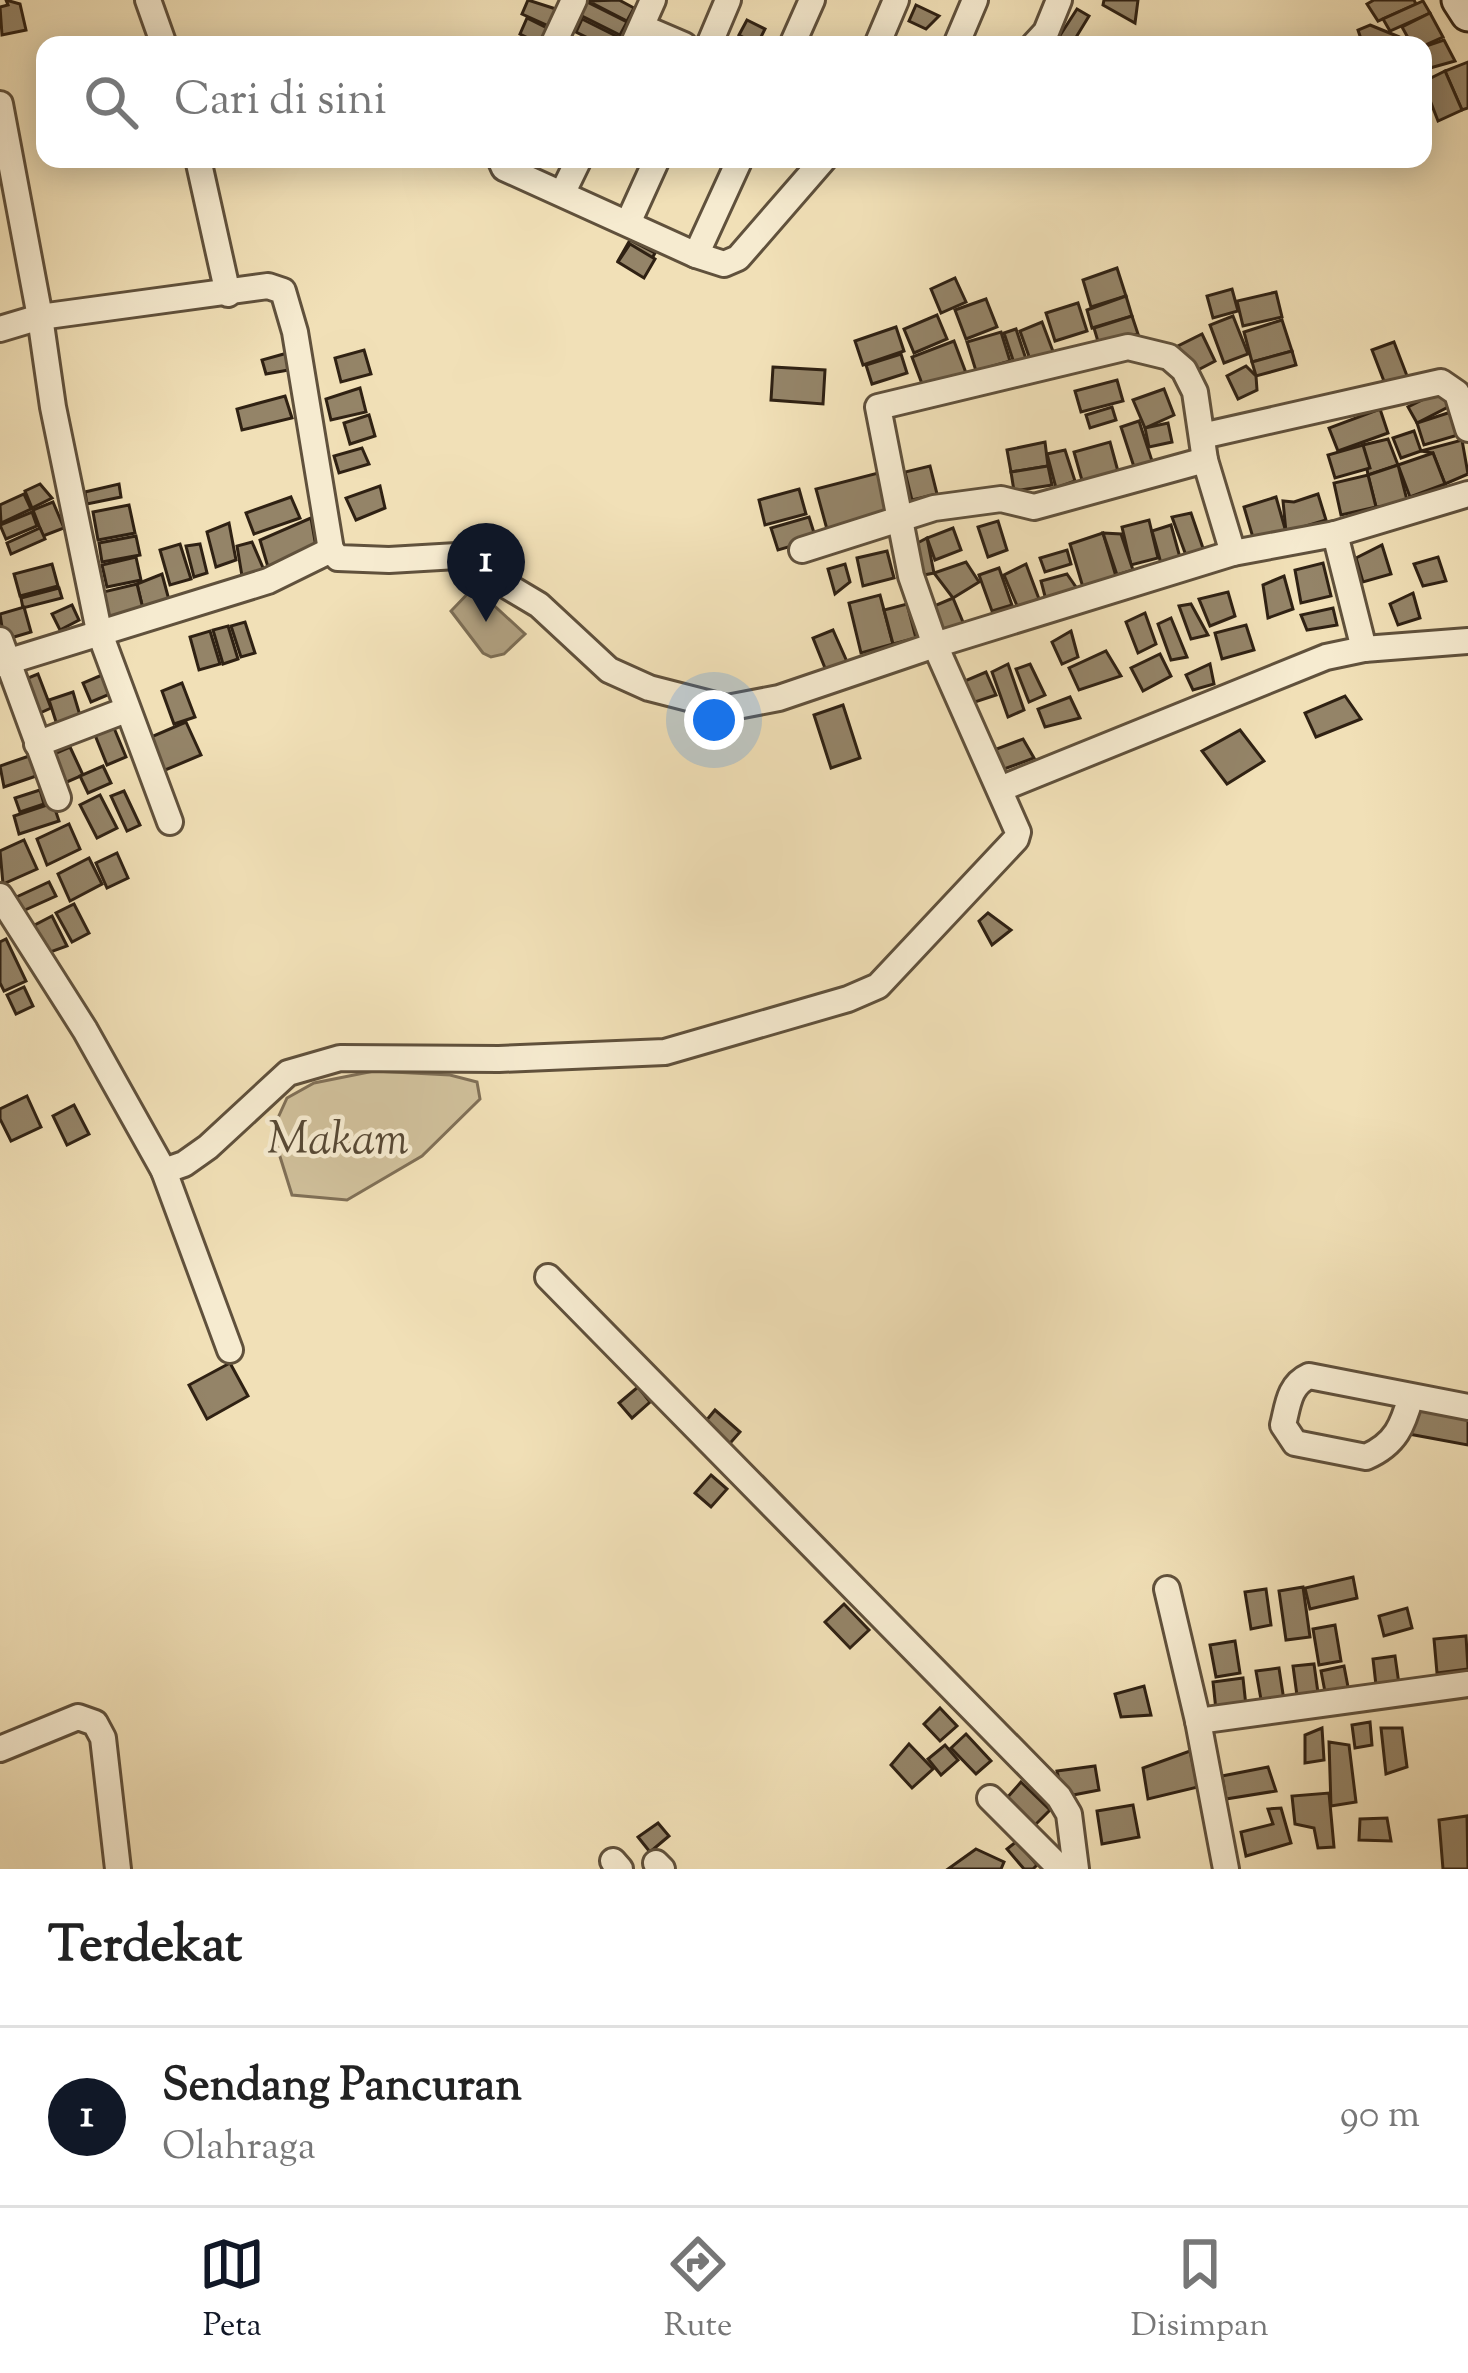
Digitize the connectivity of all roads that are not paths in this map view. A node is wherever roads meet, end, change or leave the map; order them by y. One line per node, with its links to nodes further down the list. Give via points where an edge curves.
1 (148, 0): 11 (street)
2 (574, 0): 12 (street)
3 (653, 0): 13 (street)
4 (728, 0): 14 (street)
5 (812, 0): 15 (street)
6 (896, 0): 16 (street)
7 (976, 0): 17 (street)
8 (1060, 0): 18 (street)
9 (1459, 0): 10 (street)
10 (1468, 14)
11 (161, 36)
12 (557, 36)
13 (637, 36)
14 (713, 36)
15 (796, 36)
16 (881, 36)
17 (960, 36)
18 (1042, 36)
19 (0, 104): 30 (street)
20 (200, 168): 29 (street)
21 (504, 168): 26 (street)
22 (575, 168): 26 (street)
23 (653, 168): 27 (street)
24 (736, 168): 28 (street)
25 (816, 168): 28 (street, via 738,259 724,264)
26 (563, 192): 27 (street)
27 (628, 224): 28 (street)
28 (696, 255)
29 (228, 293): 30 (street); 37 (street, via 268,286 288,296)
30 (40, 317): 31 (street); 40 (street)
31 (0, 329)
32 (1468, 429): 33 (street, via 1457,393 1441,382)
33 (1203, 448): 35 (street, via 1034,507 986,499); 35 (street, via 1184,370 1128,347 878,407); 39 (street)
34 (1468, 494): 36 (street)
35 (902, 517): 38 (street); 42 (street, via 911,576)
36 (1335, 534): 39 (street); 43 (street)
37 (332, 550): 40 (street, via 268,581); 42 (street, via 364,561 457,556 539,605 609,670 717,706 779,698)
38 (802, 550)
39 (1233, 553): 42 (street)
40 (99, 632): 44 (street); 45 (street)
41 (1468, 641): 43 (street)
42 (935, 645): 47 (street)
43 (1364, 649): 47 (street)
44 (2, 655): 46 (street)
45 (126, 710): 46 (street); 49 (street)
46 (38, 744): 48 (street)
47 (1000, 789): 51 (street, via 1016,839 878,986 665,1052 340,1058 288,1073 208,1147)
48 (58, 798)
49 (170, 822)
50 (0, 896): 51 (street)
51 (164, 1171): 53 (street)
52 (548, 1276): 63 (street, via 1065,1804)
53 (230, 1350)
54 (1411, 1396): 54 (street, via 1309,1376 1292,1391 1283,1425 1294,1442 1366,1457 1402,1428); 55 (street)
55 (1468, 1406)
56 (1167, 1589): 58 (street)
57 (1468, 1684): 58 (street)
58 (1198, 1721): 64 (street)
59 (0, 1749): 61 (street, via 78,1717 95,1723)
60 (990, 1798): 62 (street)
61 (118, 1869)
62 (1061, 1869)
63 (1076, 1869)
64 (1226, 1869)

